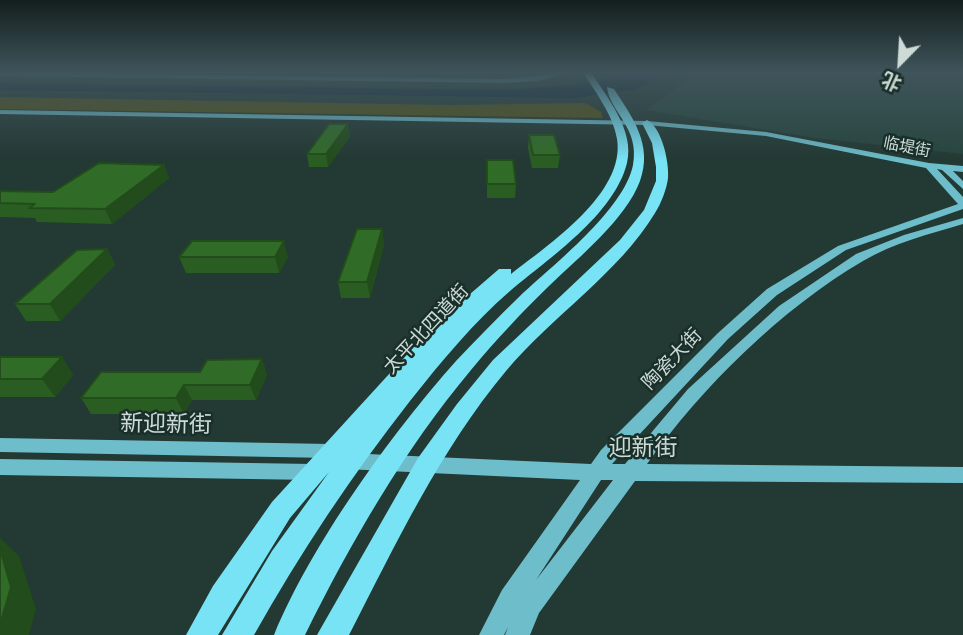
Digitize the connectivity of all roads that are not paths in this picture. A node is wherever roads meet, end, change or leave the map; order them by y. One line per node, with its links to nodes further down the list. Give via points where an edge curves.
1 (604, 102): 21 (main road, 太平北四道街, via 621,132 622,162 612,184 580,221 471,319 418,378 364,444)
2 (617, 102): 19 (main road, via 639,139 640,163 626,198 490,335 432,406 349,528)
3 (0, 115): 4 (street, 临堤街)
4 (608, 125): 5 (street, 临堤街); 13 (main road, 太平北四道街, via 612,152 594,195 439,330)
5 (649, 126): 7 (street, 临堤街, via 766,139); 14 (main road, via 662,180 649,211 625,243 500,365)
6 (945, 168): 7 (street, 临堤街); 8 (street); 9 (street)
7 (931, 169): 10 (street, 陶瓷大街)
8 (963, 169)
9 (963, 186)
10 (963, 205): 16 (street, 陶瓷大街, via 842,248 772,292 723,336)
11 (963, 221): 17 (street, 陶瓷大街, via 860,257 784,309 694,393)
12 (0, 446): 13 (street, 新迎新街)
13 (322, 461): 14 (street, 迎新街); 15 (street); 20 (main road, 太平北四道街, via 281,510)
14 (426, 465): 16 (street, 迎新街); 22 (main road)
15 (0, 467)
16 (597, 472): 17 (street, 迎新街); 23 (street, 陶瓷大街, via 510,598)
17 (630, 472): 18 (street, 迎新街); 24 (street, 陶瓷大街, via 531,605)
18 (963, 475)
19 (292, 630)
20 (201, 635)
21 (237, 635)
22 (331, 635)
23 (491, 635)
24 (517, 635)

